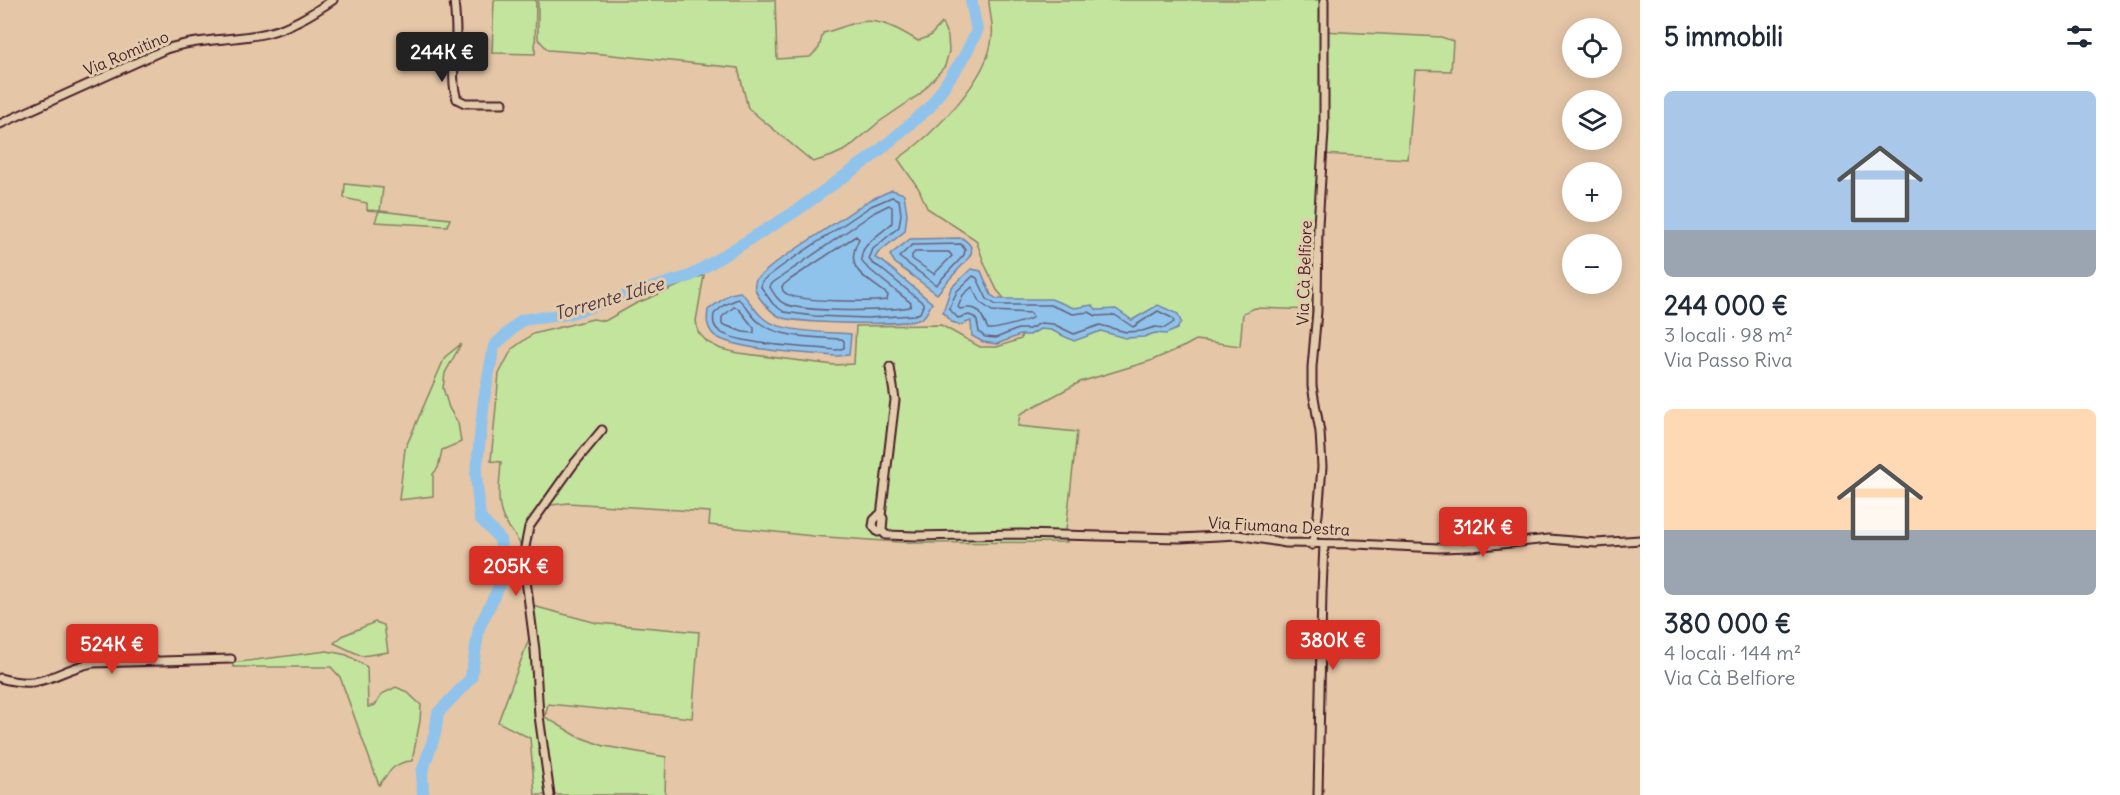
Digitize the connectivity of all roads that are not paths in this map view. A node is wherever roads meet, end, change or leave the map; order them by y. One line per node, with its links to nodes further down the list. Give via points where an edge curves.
1 (333, 0): 5 (street, Via Romitino, via 299,21 273,31 194,41 166,49)
2 (454, 0): 4 (street, via 457,99 465,103)
3 (1324, 0): 10 (street, Via Cà Belfiore, via 1324,131 1312,367 1322,467)
4 (503, 103)
5 (0, 123)
6 (890, 367): 10 (street, Via Fiumana Destra, via 895,400 881,516 886,535 1180,538 1238,534)
7 (602, 430): 13 (street, via 529,527 524,544)
8 (1640, 540): 9 (street, Via Fiumana Destra, via 1596,543 1550,539 1438,548)
9 (1324, 544): 10 (street, Via Fiumana Destra); 14 (street)
10 (1312, 545)
11 (231, 658): 12 (street, via 92,663 42,681 16,683)
12 (0, 678)
13 (550, 795)
14 (1318, 795)

